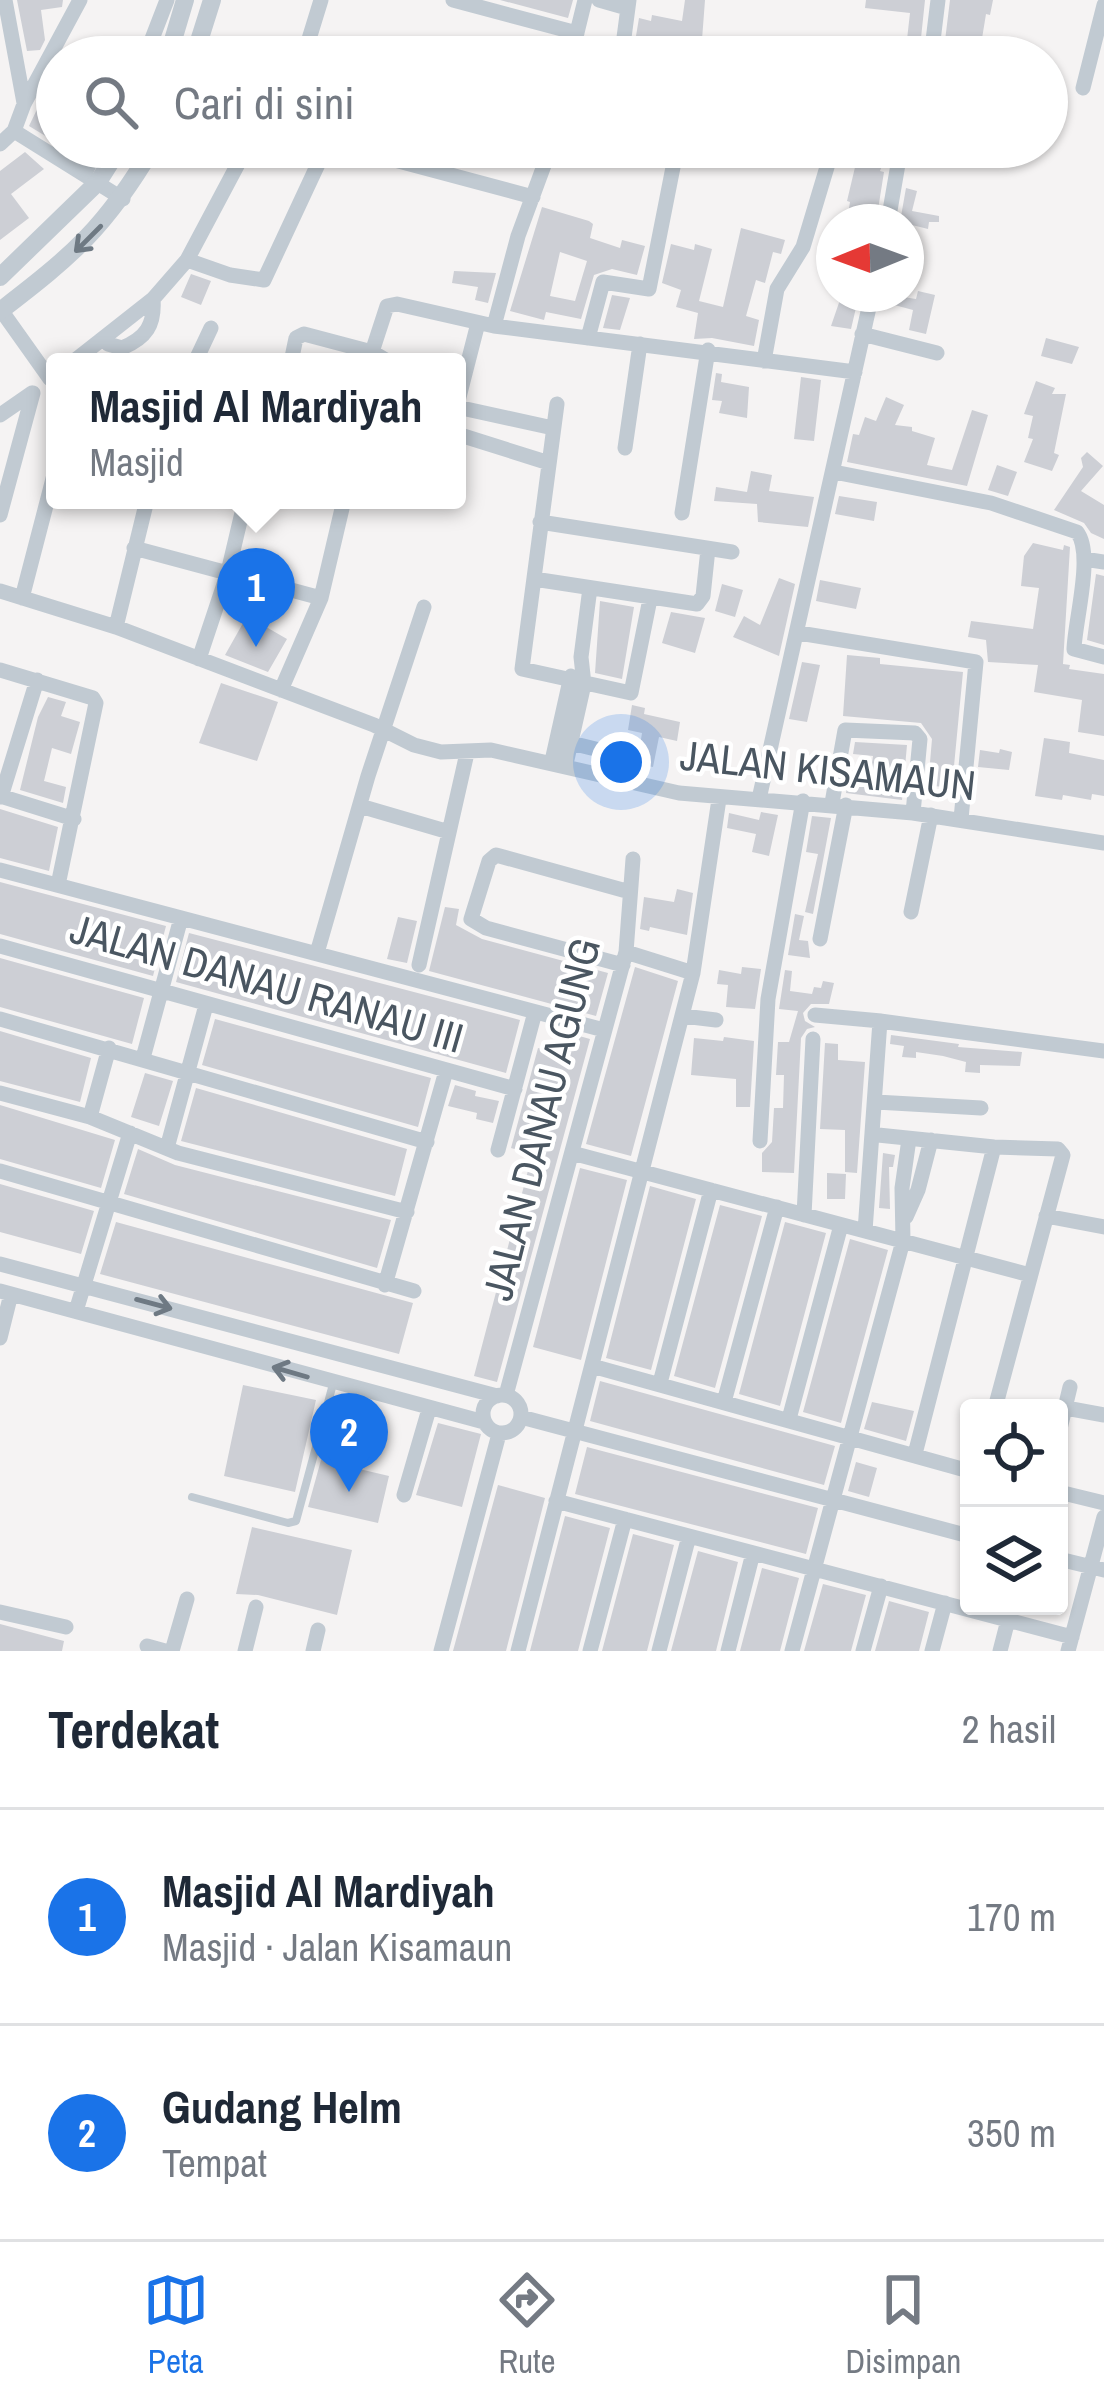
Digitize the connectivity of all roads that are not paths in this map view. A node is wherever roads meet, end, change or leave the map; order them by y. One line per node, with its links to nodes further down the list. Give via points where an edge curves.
1 (4, 0): 24 (street)
2 (167, 0): 15 (street)
3 (185, 0): 16 (street)
4 (212, 0): 17 (street)
5 (321, 0): 18 (street)
6 (453, 0): 13 (street)
7 (585, 0): 13 (street)
8 (599, 0): 11 (street)
9 (938, 0): 21 (street)
10 (79, 1): 14 (street)
11 (628, 4): 20 (street)
12 (1103, 10): 23 (street)
13 (577, 33): 19 (street)
14 (60, 36)
15 (153, 36)
16 (174, 36)
17 (201, 36)
18 (310, 36)
19 (576, 36)
20 (624, 36)
21 (934, 36)
22 (36, 82): 24 (street)
23 (1083, 88)
24 (24, 104): 25 (street)
25 (14, 131): 26 (street); 27 (street)
26 (0, 143)
27 (36, 144)
28 (76, 168): 39 (street)
29 (97, 168): 39 (street)
30 (105, 168): 39 (street)
31 (140, 168): 41 (street)
32 (236, 168): 43 (street)
33 (316, 168): 43 (street, via 264,280)
34 (424, 168): 40 (street)
35 (543, 168): 40 (street)
36 (672, 168): 50 (street, via 649,289 603,282)
37 (827, 168): 58 (street, via 803,248 777,289)
38 (897, 168): 42 (street)
39 (96, 180): 41 (street); 44 (street)
40 (532, 197): 47 (street)
41 (121, 198): 45 (street, one-way to 45, via 67,259)
42 (891, 204)
43 (187, 260): 55 (street, via 154,299)
44 (0, 277)
45 (0, 310): 59 (street)
46 (868, 312): 49 (street)
47 (486, 324): 50 (street); 53 (street, via 390,304); 61 (street)
48 (211, 328): 56 (street)
49 (862, 334): 54 (street); 60 (street)
50 (588, 338): 51 (street)
51 (640, 344): 52 (street); 69 (street)
52 (708, 350): 58 (street); 78 (street)
53 (372, 352): 57 (street, via 304,334)
54 (937, 352)
55 (86, 353)
56 (199, 353)
57 (293, 353)
58 (764, 361): 60 (street)
59 (46, 370)
60 (855, 371): 72 (street)
61 (466, 381)
62 (46, 383): 63 (street)
63 (33, 393): 66 (street); 73 (street)
64 (556, 404): 67 (street)
65 (466, 408): 67 (street)
66 (0, 415)
67 (553, 428): 71 (street)
68 (466, 437): 71 (street)
69 (626, 448)
70 (0, 456): 73 (street)
71 (548, 463): 80 (street)
72 (834, 472): 84 (street, via 991,503 1072,530 1083,540); 95 (street)
73 (11, 475): 79 (street)
74 (46, 506): 90 (street)
75 (145, 509): 81 (street)
76 (243, 509): 86 (street)
77 (342, 509): 91 (street)
78 (682, 513)
79 (0, 515)
80 (540, 522): 82 (street); 87 (street)
81 (134, 548): 86 (street); 94 (street)
82 (708, 548): 83 (street); 92 (street, via 697,604)
83 (732, 552)
84 (1084, 559): 85 (street); 96 (street, via 1074,649)
85 (1104, 562)
86 (227, 572): 91 (street); 97 (street)
87 (534, 579): 88 (street); 100 (street, via 522,669)
88 (590, 588): 92 (street); 100 (street)
89 (0, 591): 90 (street, JALAN KISAMAUN)
90 (22, 598): 94 (street, JALAN KISAMAUN)
91 (321, 598): 101 (street)
92 (650, 598): 100 (street, via 631,693)
93 (424, 607): 102 (street)
94 (116, 627): 97 (street, JALAN KISAMAUN)
95 (799, 633): 109 (street); 116 (street, via 976,662)
96 (1104, 657)
97 (199, 659): 101 (street, JALAN KISAMAUN)
98 (0, 670): 99 (street)
99 (37, 680): 107 (street); 115 (street, via 97,704)
100 (577, 682): 103 (street); 106 (street)
101 (280, 690): 102 (street, JALAN KISAMAUN)
102 (382, 730): 104 (street, JALAN KISAMAUN); 112 (street)
103 (571, 743): 105 (street); 106 (street)
104 (467, 753): 106 (street, JALAN KISAMAUN); 117 (street)
105 (628, 757)
106 (559, 763): 108 (street, JALAN KISAMAUN)
107 (0, 797): 115 (street)
108 (719, 800): 109 (street, JALAN KISAMAUN); 130 (street)
109 (759, 800): 110 (street, JALAN KISAMAUN)
110 (803, 801): 111 (street, JALAN KISAMAUN); 155 (street, via 768,999)
111 (839, 804): 113 (street, JALAN KISAMAUN); 113 (street, via 845,730 915,733); 125 (street)
112 (360, 806): 117 (street); 127 (street)
113 (913, 813): 114 (street, JALAN KISAMAUN)
114 (931, 815): 116 (street, JALAN KISAMAUN); 123 (street)
115 (74, 819): 121 (street)
116 (962, 819): 118 (street, JALAN KISAMAUN)
117 (449, 832): 129 (street)
118 (1104, 843)
119 (633, 859): 122 (street, JALAN DANAU AGUNG)
120 (0, 870): 121 (street)
121 (58, 885): 124 (street)
122 (630, 892): 128 (street, JALAN DANAU AGUNG); 128 (street, via 496,855 471,919)
123 (910, 912)
124 (181, 918): 127 (street); 131 (street)
125 (820, 939)
126 (0, 946): 131 (street, JALAN DANAU RANAU III)
127 (317, 953): 133 (street)
128 (624, 959): 130 (street); 139 (street, JALAN DANAU AGUNG)
129 (419, 965)
130 (694, 973): 135 (street)
131 (163, 990): 132 (street, JALAN DANAU RANAU III); 143 (street)
132 (206, 1005): 144 (street, JALAN DANAU RANAU III); 145 (street)
133 (535, 1012): 139 (street); 146 (street)
134 (815, 1015): 138 (street)
135 (682, 1016): 137 (street); 162 (street)
136 (0, 1019): 141 (street)
137 (716, 1020)
138 (881, 1021): 142 (street); 148 (street)
139 (604, 1030): 160 (street, JALAN DANAU AGUNG)
140 (813, 1039): 167 (street)
141 (109, 1048): 143 (street); 150 (street)
142 (1104, 1051)
143 (143, 1058): 145 (street)
144 (446, 1071): 146 (street, JALAN DANAU RANAU III); 156 (street)
145 (189, 1076): 156 (street); 158 (street)
146 (515, 1089): 159 (street)
147 (0, 1093): 150 (street)
148 (876, 1102): 149 (street); 172 (street)
149 (981, 1108)
150 (90, 1117): 151 (street)
151 (130, 1133): 158 (street); 164 (street)
152 (878, 1135): 153 (street)
153 (909, 1139): 154 (street); 169 (street)
154 (931, 1140): 157 (street); 169 (street)
155 (760, 1141)
156 (427, 1142): 166 (street)
157 (994, 1147): 168 (street, via 1061,1151); 174 (street)
158 (167, 1148): 166 (street)
159 (498, 1150)
160 (572, 1153): 162 (street); 187 (street, JALAN DANAU AGUNG)
161 (0, 1172): 164 (street)
162 (643, 1172): 163 (street); 183 (street)
163 (711, 1190): 165 (street); 184 (street)
164 (110, 1202): 177 (street); 178 (street)
165 (777, 1208): 167 (street); 190 (street)
166 (407, 1212): 177 (street)
167 (804, 1215): 170 (street)
168 (1046, 1216): 171 (street); 176 (street)
169 (905, 1219): 173 (street)
170 (841, 1225): 172 (street); 195 (street)
171 (1104, 1227)
172 (865, 1231): 173 (street)
173 (903, 1241): 174 (street); 199 (street)
174 (965, 1258): 176 (street); 200 (street)
175 (0, 1264): 178 (street)
176 (1030, 1275): 188 (street)
177 (386, 1285): 179 (street)
178 (86, 1286): 181 (street); 187 (street, one-way to 187)
179 (414, 1291)
180 (5, 1293): 181 (street); 182 (street)
181 (76, 1311): 185 (street, one-way to 181)
182 (0, 1338)
183 (592, 1366): 184 (street); 197 (street)
184 (660, 1383): 190 (street)
185 (333, 1384): 192 (street); 204 (lane, via 296,1521)
186 (1070, 1387): 189 (street)
187 (501, 1396): 194 (street, via 518,1403); 196 (street, via 484,1406)
188 (997, 1399)
189 (1068, 1399)
190 (724, 1402): 195 (street)
191 (1068, 1408): 193 (street)
192 (429, 1409): 196 (street); 203 (street)
193 (1104, 1415)
194 (521, 1417): 197 (street); 198 (street)
195 (789, 1419): 199 (street)
196 (484, 1423): 198 (street)
197 (574, 1431): 205 (street); 206 (street)
198 (499, 1433): 228 (street)
199 (852, 1436): 200 (street); 205 (street)
200 (915, 1454): 201 (street)
201 (960, 1468)
202 (1068, 1494): 207 (street)
203 (404, 1495)
204 (192, 1497)
205 (836, 1500): 210 (street); 213 (street)
206 (556, 1501): 209 (street); 229 (street)
207 (1104, 1503)
208 (1104, 1517): 214 (street)
209 (625, 1519): 211 (street); 230 (street)
210 (960, 1534)
211 (689, 1536): 212 (street); 231 (street)
212 (753, 1553): 213 (street); 232 (street)
213 (816, 1569): 215 (street); 233 (street)
214 (1097, 1569): 223 (street)
215 (881, 1586): 217 (street); 234 (street)
216 (187, 1599): 225 (street)
217 (945, 1603): 220 (street); 235 (street)
218 (256, 1607): 226 (street)
219 (0, 1612): 221 (street)
220 (1008, 1620): 223 (street); 236 (street)
221 (66, 1627)
222 (318, 1630): 227 (street)
223 (1070, 1644)
224 (147, 1646): 225 (street)
225 (169, 1651)
226 (245, 1651)
227 (313, 1651)
228 (441, 1651)
229 (518, 1651)
230 (590, 1651)
231 (659, 1651)
232 (728, 1651)
233 (793, 1651)
234 (863, 1651)
235 (932, 1651)
236 (1000, 1651)

